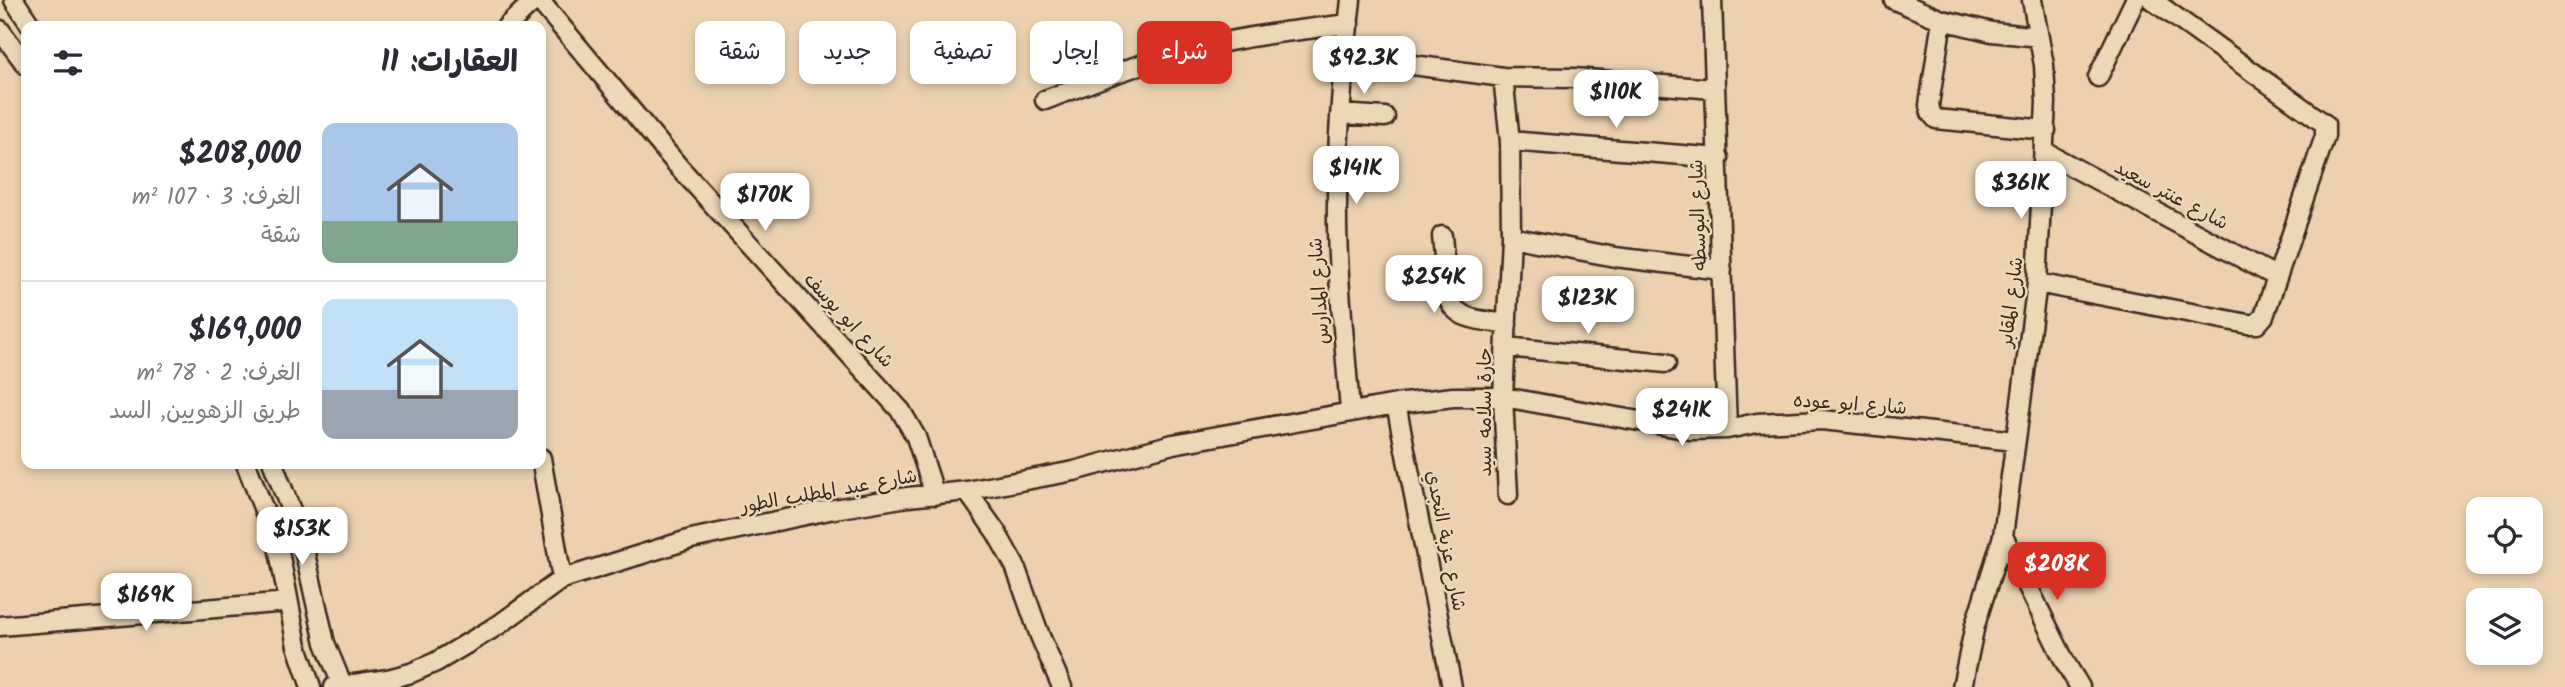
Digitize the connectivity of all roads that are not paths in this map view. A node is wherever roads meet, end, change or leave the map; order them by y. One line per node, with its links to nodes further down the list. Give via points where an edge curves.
1 (14, 0): 10 (street)
2 (537, 0): 11 (street); 44 (street, شارع ابو يوسف, via 679,167 901,411 916,437)
3 (1352, 0): 12 (street, شارع المدارس)
4 (1894, 0): 9 (street)
5 (2032, 0): 14 (street, شارع المقابر)
6 (2135, 0): 18 (street)
7 (2152, 0): 30 (street, via 2325,124 2325,136)
8 (1709, 1): 19 (street, شارع البوسطه)
9 (1942, 20): 14 (street); 23 (street, via 1930,105 1936,119)
10 (28, 21)
11 (513, 21)
12 (1349, 24): 15 (street, شارع المدارس); 20 (street, via 1270,33 1194,49 1118,71)
13 (0, 30): 16 (street)
14 (2039, 37): 23 (street, شارع المقابر)
15 (1345, 56): 17 (street); 21 (street, شارع المدارس)
16 (21, 58)
17 (1503, 76): 19 (street); 24 (street, حارة سلامه سيد)
18 (2098, 77)
19 (1714, 89): 26 (street, شارع البوسطه)
20 (1045, 100)
21 (1341, 114): 22 (street); 37 (street, شارع المدارس, via 1336,203)
22 (1385, 117)
23 (2046, 130): 25 (street, شارع المقابر)
24 (1510, 141): 26 (street); 28 (street, حارة سلامه سيد)
25 (2045, 152): 30 (street, شارع عنتر سعيد); 31 (street, شارع المقابر)
26 (1719, 158): 29 (street, شارع البوسطه)
27 (1442, 236): 32 (street, via 1451,306 1458,315)
28 (1511, 237): 29 (street, via 1615,257); 32 (street, حارة سلامه سيد)
29 (1722, 270): 38 (street, شارع البوسطه)
30 (2277, 278): 31 (street, via 2264,316 2253,325)
31 (2037, 283): 39 (street, شارع المقابر)
32 (1507, 324): 33 (street, حارة سلامه سيد)
33 (1506, 347): 34 (street); 35 (street, حارة سلامه سيد)
34 (1666, 363)
35 (1503, 397): 36 (street, شارع ابو عوده); 38 (street, شارع ابو عوده, via 1690,430); 45 (street, حارة سلامه سيد)
36 (1396, 404): 37 (street, شارع ابو عوده); 53 (street, شارع عزبة النجدي)
37 (1350, 411): 43 (street, شارع عبد المطلب الطور, via 1173,444 1073,471)
38 (1727, 429): 39 (street, شارع ابو عوده, via 1822,420)
39 (2015, 441): 46 (street, شارع المقابر)
40 (248, 469): 48 (street, via 278,546)
41 (275, 469): 51 (street, via 301,536 322,632)
42 (543, 469): 47 (street)
43 (967, 491): 44 (street, شارع عبد المطلب الطور); 52 (street, via 1015,566)
44 (935, 495): 47 (street, شارع عبد المطلب الطور, via 834,509 691,539)
45 (1508, 495)
46 (2003, 536): 54 (street, شارع المقابر, via 1978,614); 55 (street)
47 (562, 579): 51 (street, شارع عبد المطلب الطور, via 436,662 388,679)
48 (288, 602): 49 (street); 50 (street)
49 (0, 626)
50 (311, 687)
51 (340, 687)
52 (1062, 687)
53 (1452, 687)
54 (1962, 687)
55 (2080, 687)

